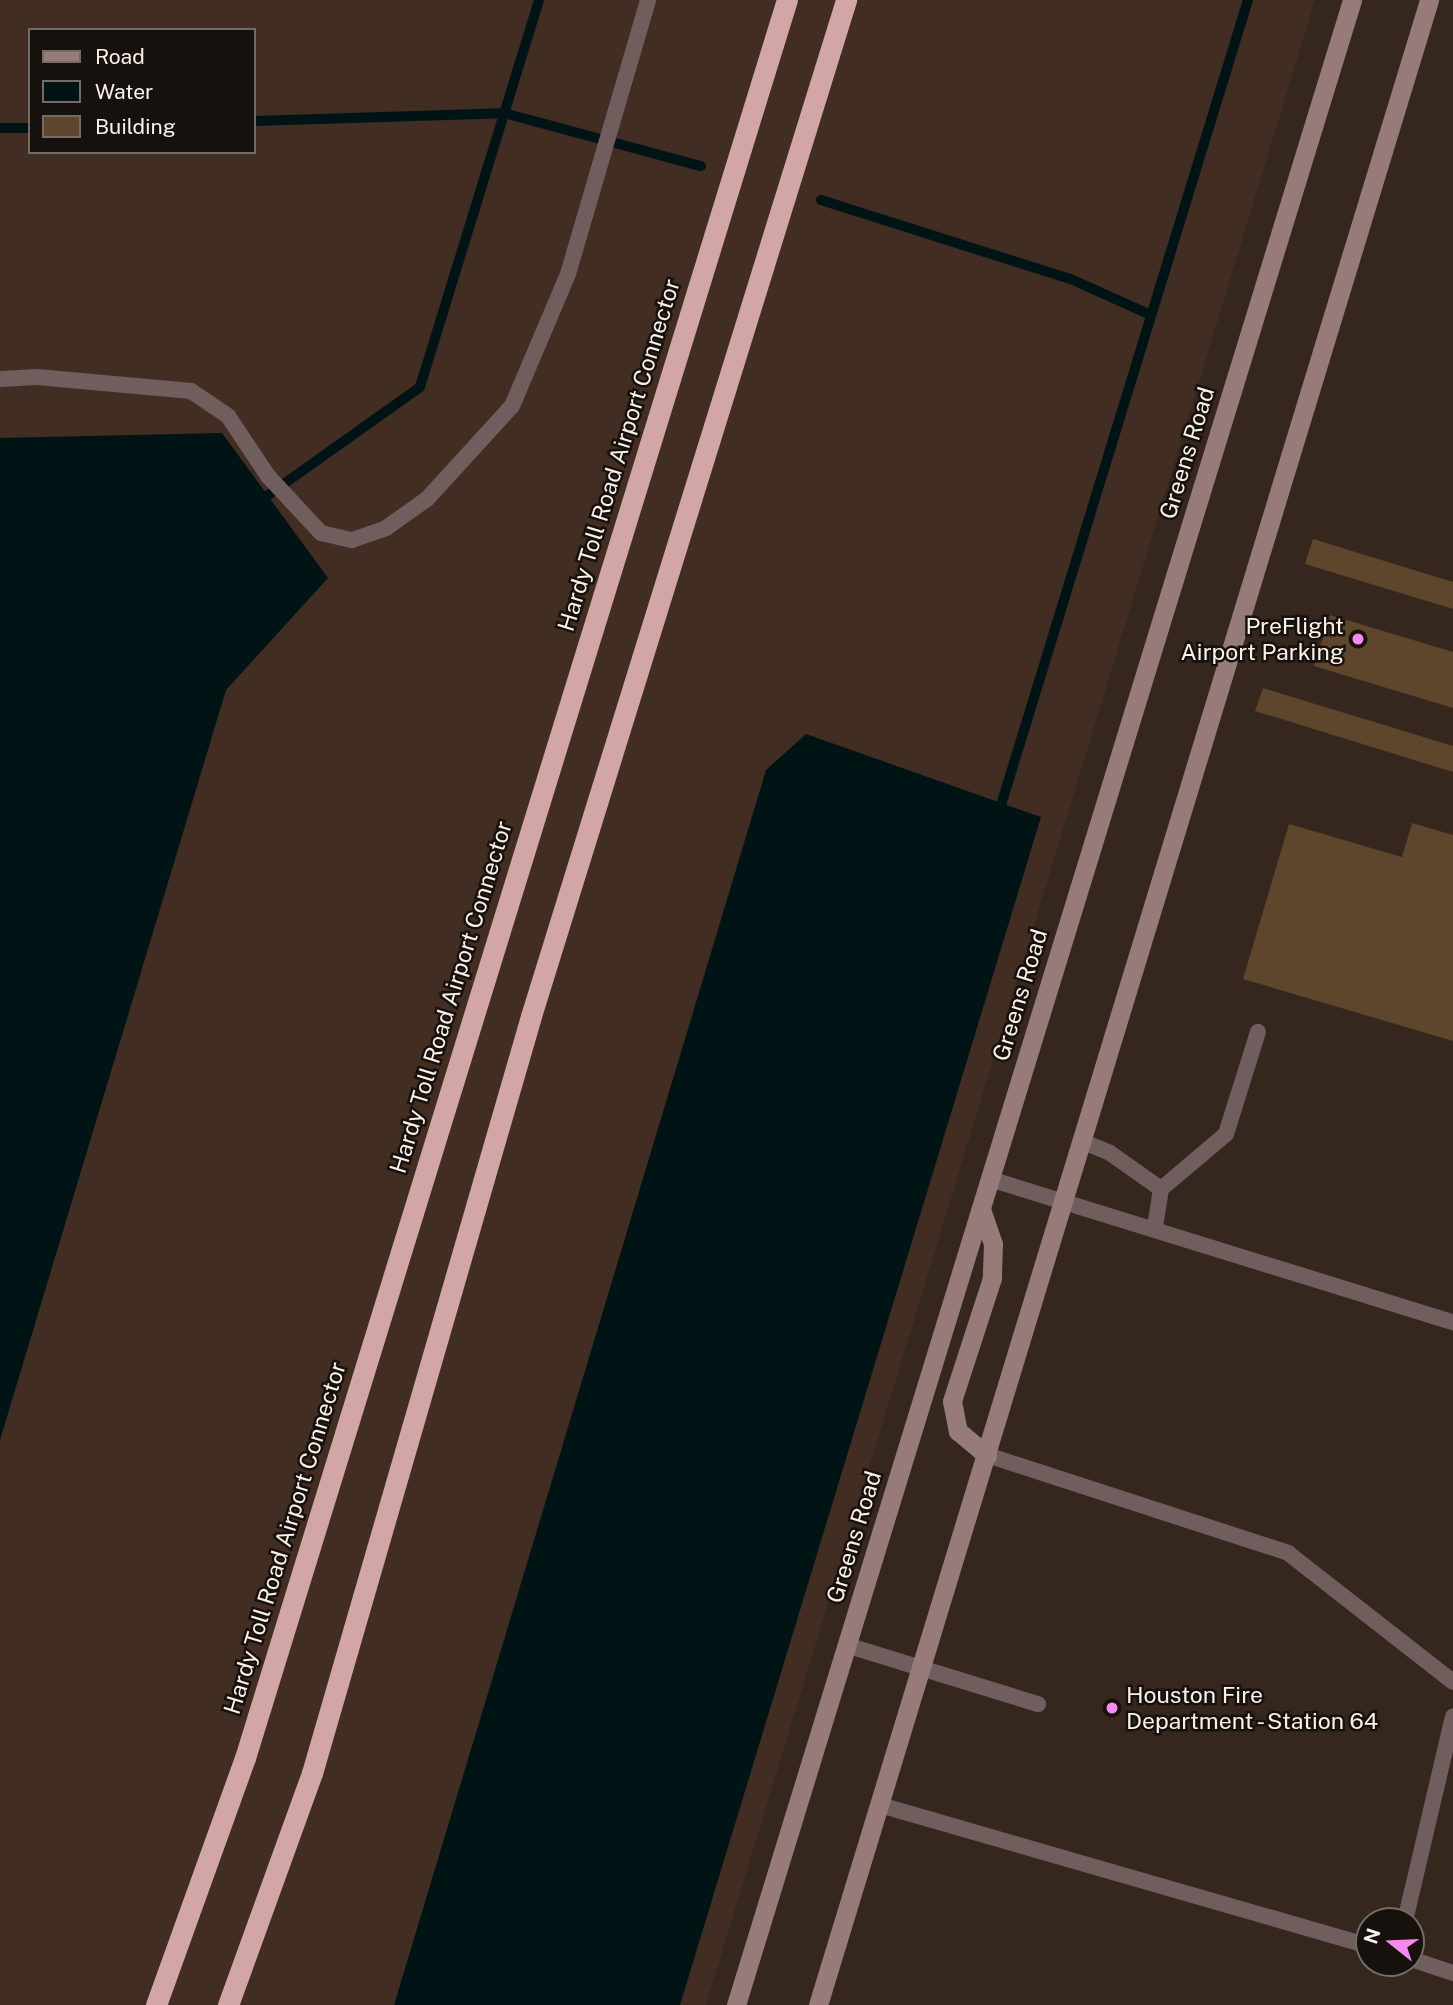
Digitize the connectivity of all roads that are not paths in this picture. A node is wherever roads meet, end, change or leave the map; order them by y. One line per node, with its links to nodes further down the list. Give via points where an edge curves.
1 (648, 0): 6 (lane, via 568,274 512,406 427,499 386,528 352,540 321,533 268,476 228,416 191,391 49,378)
2 (787, 0): 26 (highway, Hardy Toll Road Airport Connector, via 245,1758)
3 (846, 0): 27 (highway, via 531,1016 313,1773)
4 (1352, 0): 9 (main road, Greens Road)
5 (1429, 0): 8 (main road)
6 (0, 379)
7 (1258, 1032): 10 (lane, via 1226,1134)
8 (1081, 1141): 10 (lane, via 1110,1153); 11 (main road)
9 (990, 1179): 11 (lane); 12 (main road, Greens Road)
10 (1161, 1189): 13 (lane)
11 (1063, 1201): 13 (lane); 15 (main road)
12 (981, 1209): 15 (main road, via 993,1244 992,1278 952,1401 958,1431); 16 (main road, Greens Road)
13 (1154, 1228): 14 (lane)
14 (1453, 1322)
15 (987, 1455): 17 (main road); 18 (lane, via 1288,1553)
16 (846, 1645): 17 (lane); 28 (main road, Greens Road)
17 (920, 1668): 19 (lane); 21 (main road)
18 (1453, 1682)
19 (1038, 1704)
20 (1453, 1717): 22 (lane)
21 (880, 1805): 23 (lane); 29 (main road)
22 (1408, 1907)
23 (1355, 1942)
24 (1425, 1964): 25 (lane)
25 (1453, 1973)
26 (156, 2005)
27 (228, 2005)
28 (736, 2005)
29 (818, 2005)

